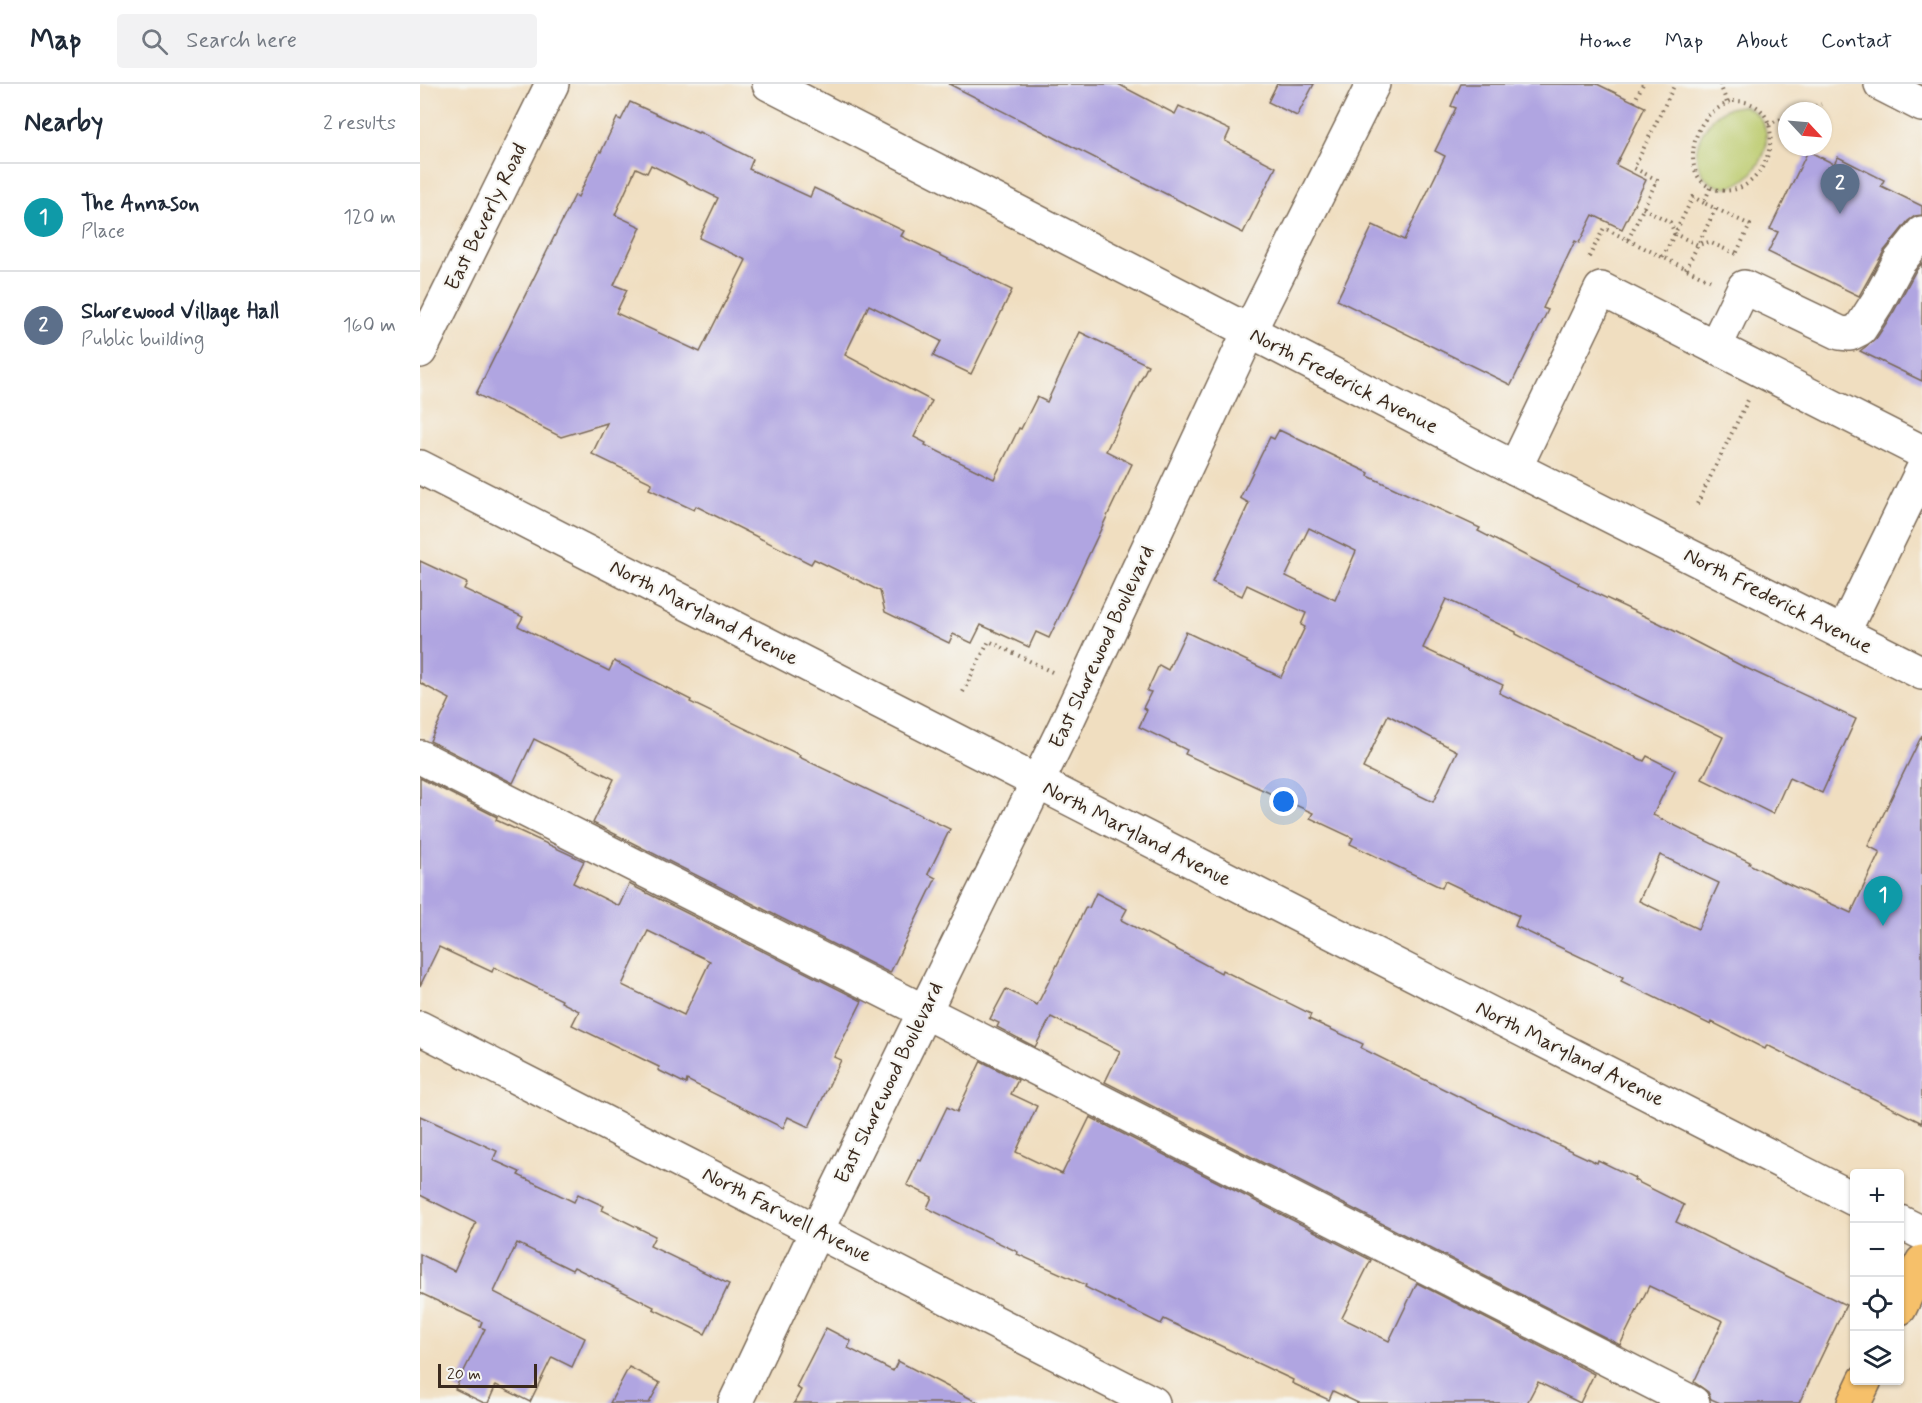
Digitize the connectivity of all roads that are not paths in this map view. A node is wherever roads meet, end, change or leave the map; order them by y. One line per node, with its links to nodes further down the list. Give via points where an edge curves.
1 (552, 84): 9 (street, East Beverly Road)
2 (769, 84): 7 (street, North Frederick Avenue)
3 (1373, 84): 7 (street, East Shorewood Boulevard)
4 (1881, 84): 5 (street)
5 (1922, 105)
6 (1922, 233): 8 (street, via 1899,262 1860,329 1840,333 1744,287)
7 (1249, 332): 12 (street, North Frederick Avenue); 17 (street, East Shorewood Boulevard)
8 (1715, 347): 10 (street); 12 (street, via 1601,289)
9 (420, 351)
10 (1922, 452)
11 (420, 467): 17 (street, North Maryland Avenue)
12 (1515, 468): 14 (street, North Frederick Avenue)
13 (1922, 471): 14 (street)
14 (1843, 633): 15 (street, North Frederick Avenue)
15 (1922, 673)
16 (420, 757): 18 (street)
17 (1037, 783): 18 (street, East Shorewood Boulevard); 20 (street, North Maryland Avenue)
18 (924, 1012): 22 (street, East Shorewood Boulevard); 29 (street)
19 (420, 1028): 22 (street, North Farwell Avenue)
20 (1850, 1197)
21 (1901, 1223): 23 (street)
22 (817, 1230): 27 (street, East Shorewood Boulevard); 28 (street, North Farwell Avenue)
23 (1922, 1233)
24 (1922, 1262): 25 (main road)
25 (1904, 1298)
26 (1863, 1385): 30 (main road)
27 (735, 1403)
28 (1153, 1403)
29 (1693, 1403)
30 (1854, 1403)

